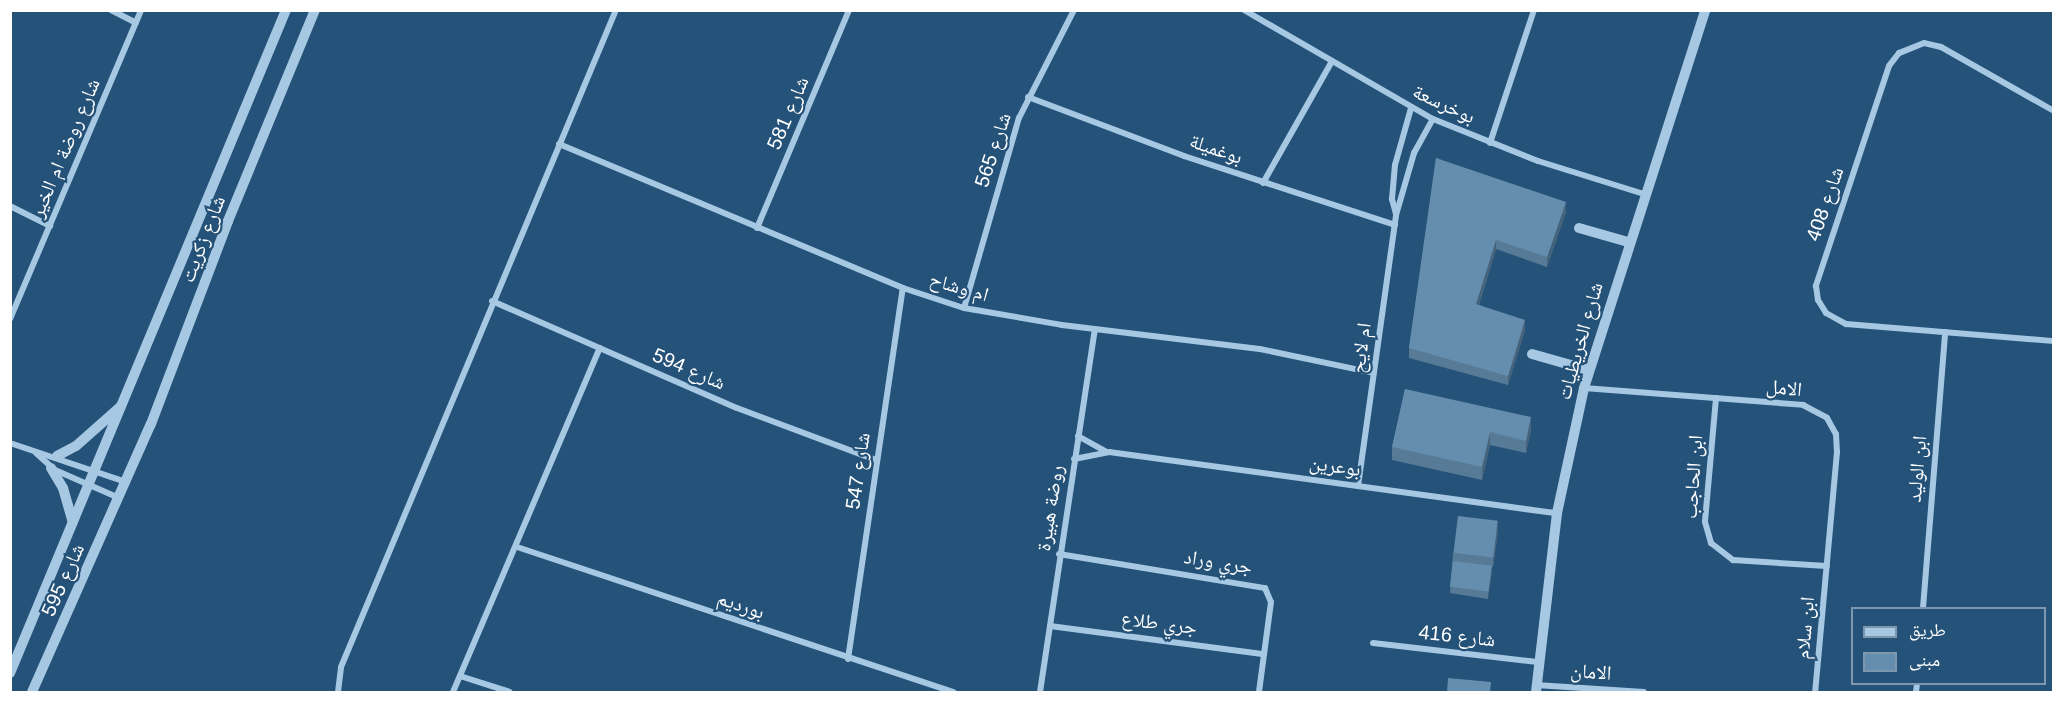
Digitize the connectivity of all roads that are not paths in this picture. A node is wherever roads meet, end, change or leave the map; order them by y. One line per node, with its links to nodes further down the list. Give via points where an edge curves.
1 (111, 10): 11 (street)
2 (141, 10): 11 (street, شارع روضة ام الخير)
3 (286, 10): 41 (street, شارع زكريت)
4 (315, 10): 51 (street, شارع زكريت)
5 (616, 10): 18 (street)
6 (849, 10): 25 (street, شارع 581)
7 (1074, 10): 13 (street, شارع 565)
8 (1244, 10): 12 (street, بوخرسعة)
9 (1534, 10): 17 (street)
10 (1705, 10): 20 (street, شارع الخريطيات)
11 (136, 23): 24 (street, شارع روضة ام الخير)
12 (1332, 62): 14 (street, بوخرسعة); 19 (street)
13 (1028, 97): 19 (street, بوغميلة); 30 (street, شارع 565)
14 (1411, 108): 16 (street, بوخرسعة); 22 (street, ام لايح, via 1395,165 1392,199)
15 (2054, 111): 33 (street, شارع 408, via 1933,44 1907,48 1889,66 1816,278 1816,293 1826,313 1839,322)
16 (1433, 119): 17 (street, بوخرسعة); 22 (street, ام لايح, via 1414,153)
17 (1490, 143): 20 (street, بوخرسعة)
18 (559, 144): 25 (street, ام وشاح); 29 (street)
19 (1263, 183): 23 (street, بوغميلة)
20 (1644, 194): 27 (street, شارع الخريطيات)
21 (10, 206): 24 (street)
22 (1396, 215): 23 (street, ام لايح)
23 (1395, 225): 38 (street, ام لايح)
24 (50, 226): 31 (street, شارع روضة ام الخير)
25 (758, 228): 28 (street, ام وشاح)
26 (1579, 228): 27 (street)
27 (1628, 242): 37 (street, شارع الخريطيات)
28 (903, 288): 30 (street, ام وشاح); 48 (street, شارع 547)
29 (492, 301): 35 (street, شارع 594); 70 (street, via 341,667)
30 (964, 308): 32 (street, ام وشاح)
31 (10, 319)
32 (1095, 329): 38 (street, ام وشاح, via 1205,340); 42 (street, روضة هبيرة)
33 (1945, 332): 34 (street, شارع 408); 60 (street, ابن الوليد)
34 (2054, 340)
35 (600, 348): 48 (street, شارع 594, via 737,408); 57 (street)
36 (1532, 354): 37 (street)
37 (1588, 370): 39 (street, شارع الخريطيات)
38 (1374, 373): 53 (street, ام لايح)
39 (1584, 388): 40 (street, الامل); 55 (street, شارع الخريطيات)
40 (1716, 398): 59 (street, الامل, via 1803,405 1820,412 1832,426 1837,452); 59 (street, ابن الحاجب, via 1705,522 1711,543 1733,560)
41 (123, 404): 46 (street, via 76,446); 50 (street)
42 (1078, 436): 44 (street, بوعرين); 47 (street, روضة هبيرة)
43 (10, 443): 45 (street)
44 (1109, 452): 47 (street, بوعرين); 53 (street, بوعرين)
45 (36, 453): 46 (street); 49 (street)
46 (57, 456): 50 (street)
47 (1074, 459): 58 (street, روضة هبيرة)
48 (876, 460): 64 (street, شارع 547)
49 (51, 468): 52 (street); 56 (street, via 65,494)
50 (96, 470): 51 (street); 52 (street)
51 (127, 482): 54 (street, شارع 595)
52 (89, 486): 54 (street); 56 (street)
53 (1358, 486): 55 (street, بوعرين)
54 (119, 499): 69 (street, شارع 595)
55 (1557, 513): 65 (street, شارع الخريطيات)
56 (73, 523): 66 (street)
57 (517, 547): 64 (street, بورديم); 67 (street)
58 (1059, 554): 61 (street, روضة هبيرة); 63 (street, جري وراد, via 1261,586 1269,592 1271,602)
59 (1827, 566): 77 (street, ابن سلام)
60 (1923, 607)
61 (1050, 626): 63 (street, جري طلاع); 74 (street, روضة هبيرة)
62 (1373, 643): 65 (street, شارع 416)
63 (1264, 654): 75 (street, جري وراد)
64 (848, 659): 73 (street, بورديم)
65 (1538, 662): 68 (street, شارع الخريطيات)
66 (10, 673)
67 (460, 676): 71 (street); 72 (street)
68 (1536, 689): 76 (street, الامان)
69 (32, 693)
70 (338, 693)
71 (453, 693)
72 (510, 693)
73 (954, 693)
74 (1040, 693)
75 (1259, 693)
76 (1644, 693)
77 (1815, 693)

